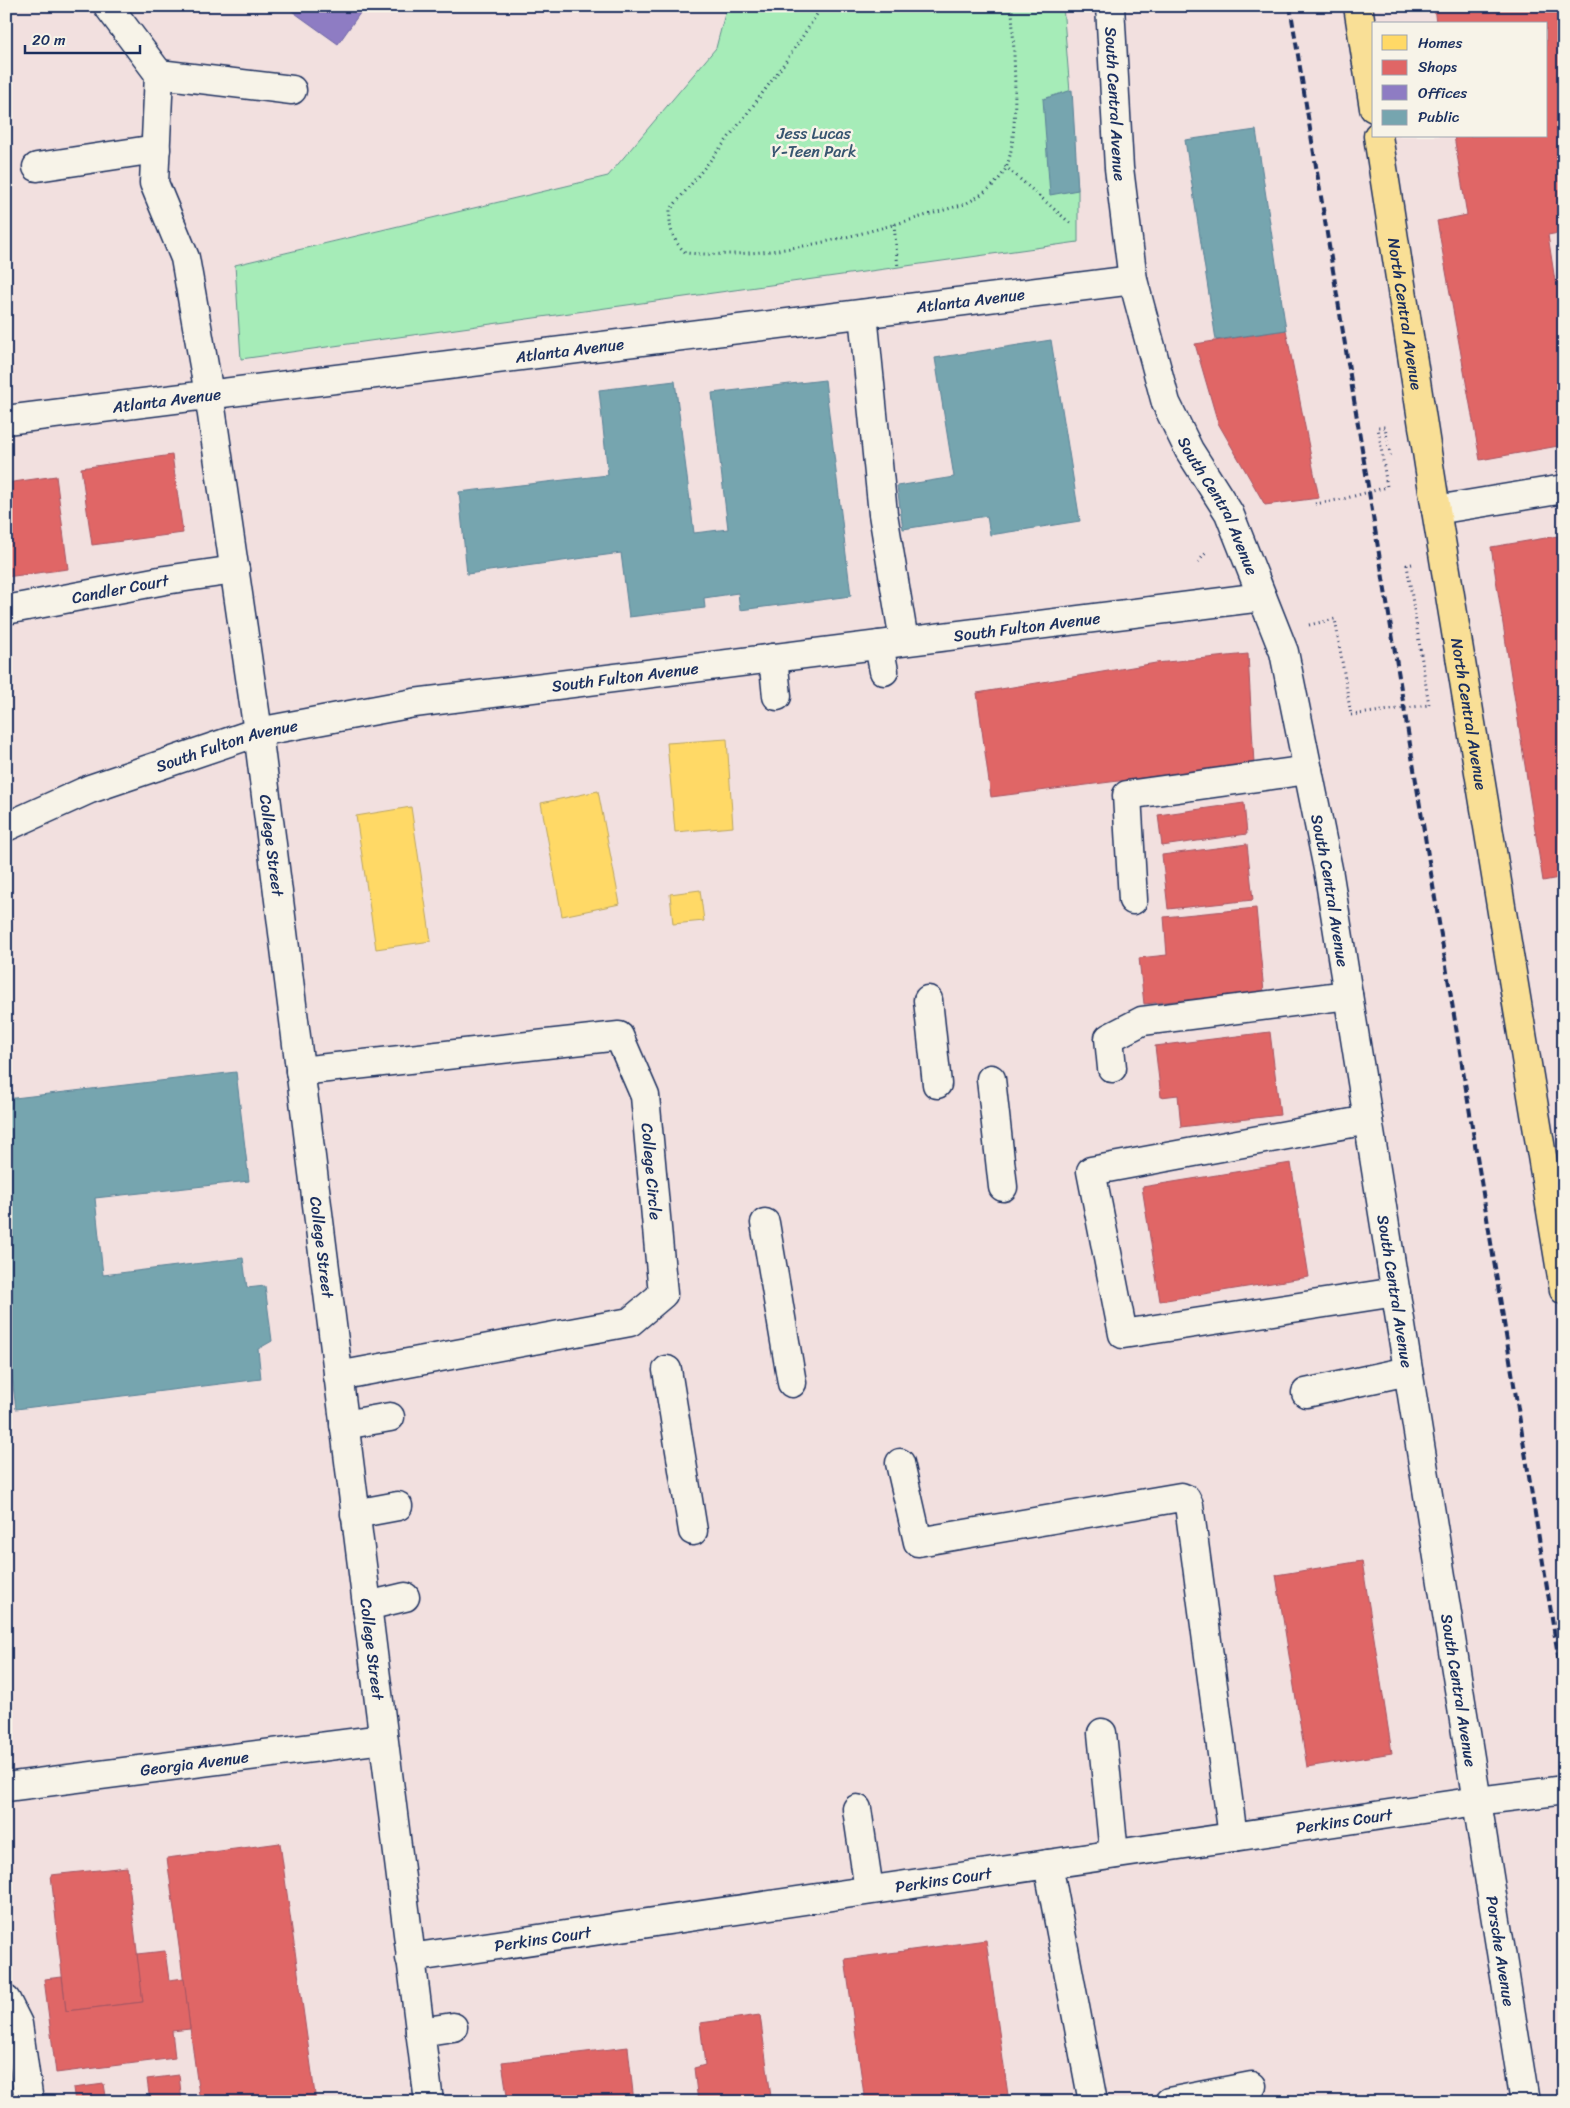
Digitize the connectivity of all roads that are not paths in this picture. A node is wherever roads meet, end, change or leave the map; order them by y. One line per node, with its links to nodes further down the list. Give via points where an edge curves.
1 (108, 6): 4 (street)
2 (1110, 6): 10 (street, South Central Avenue, via 1119,168)
3 (1358, 6): 6 (main road)
4 (159, 74): 5 (street); 8 (street, College Street)
5 (292, 90)
6 (1372, 95)
7 (1378, 138): 15 (main road, North Central Avenue)
8 (156, 149): 9 (street); 12 (street, College Street, via 154,183 184,258)
9 (37, 167)
10 (1133, 280): 11 (street, Atlanta Avenue); 17 (street, South Central Avenue, via 1166,403 1189,450 1229,513)
11 (863, 314): 12 (street, Atlanta Avenue); 19 (street)
12 (210, 394): 13 (street, Atlanta Avenue); 16 (street, College Street)
13 (6, 420)
14 (1564, 489): 15 (street)
15 (1436, 510): 35 (main road, North Central Avenue)
16 (235, 570): 18 (street, Candler Court); 23 (street, College Street)
17 (1262, 597): 19 (street, South Fulton Avenue); 24 (street, South Central Avenue, via 1284,652)
18 (6, 610)
19 (892, 643): 20 (street, South Fulton Avenue); 21 (street)
20 (773, 658): 22 (street); 23 (street, South Fulton Avenue, via 414,703)
21 (884, 671)
22 (777, 696)
23 (258, 732): 25 (street, South Fulton Avenue, via 90,789); 30 (street, College Street)
24 (1308, 770): 26 (street, via 1127,795); 27 (street, South Central Avenue, via 1328,868)
25 (6, 827)
26 (1133, 900)
27 (1348, 995): 29 (street, via 1142,1021 1109,1038); 33 (street, South Central Avenue)
28 (928, 1000): 32 (street)
29 (1112, 1068)
30 (300, 1071): 41 (street, College Street); 41 (street, College Circle, via 620,1036 645,1096 663,1294 630,1322)
31 (991, 1079): 34 (street)
32 (937, 1084)
33 (1368, 1120): 38 (street, South Central Avenue); 38 (street, via 1091,1171 1123,1334)
34 (1003, 1187)
35 (1556, 1198): 37 (main road, North Central Avenue)
36 (764, 1223): 42 (street)
37 (1564, 1290)
38 (1396, 1292): 40 (street, South Central Avenue)
39 (667, 1370): 49 (street)
40 (1408, 1371): 43 (street); 56 (street, South Central Avenue)
41 (338, 1376): 45 (street, College Street)
42 (792, 1383)
43 (1306, 1393)
44 (390, 1417): 45 (street)
45 (344, 1426): 48 (street, College Street)
46 (900, 1463): 58 (street, via 918,1542 1181,1497 1186,1499 1191,1514)
47 (398, 1506): 48 (street)
48 (355, 1514): 51 (street, College Street)
49 (693, 1532)
50 (405, 1597): 51 (street)
51 (366, 1606): 53 (street, College Street)
52 (1102, 1733): 59 (street)
53 (383, 1739): 54 (street, Georgia Avenue); 62 (street, College Street)
54 (6, 1786)
55 (1564, 1790): 56 (street, Perkins Court)
56 (1477, 1801): 58 (street, Perkins Court); 71 (street, Porsche Avenue)
57 (857, 1810): 61 (street)
58 (1233, 1836): 59 (street, Perkins Court)
59 (1114, 1854): 60 (street, Perkins Court)
60 (1048, 1864): 61 (street, Perkins Court); 69 (street)
61 (869, 1890): 62 (street, Perkins Court)
62 (410, 1958): 65 (street, College Street)
63 (6, 2000): 67 (street, via 18,2024)
64 (453, 2027): 65 (street)
65 (420, 2032): 68 (street, College Street)
66 (1252, 2086): 70 (street)
67 (29, 2102)
68 (429, 2102)
69 (1093, 2102)
70 (1169, 2102)
71 (1525, 2102)

